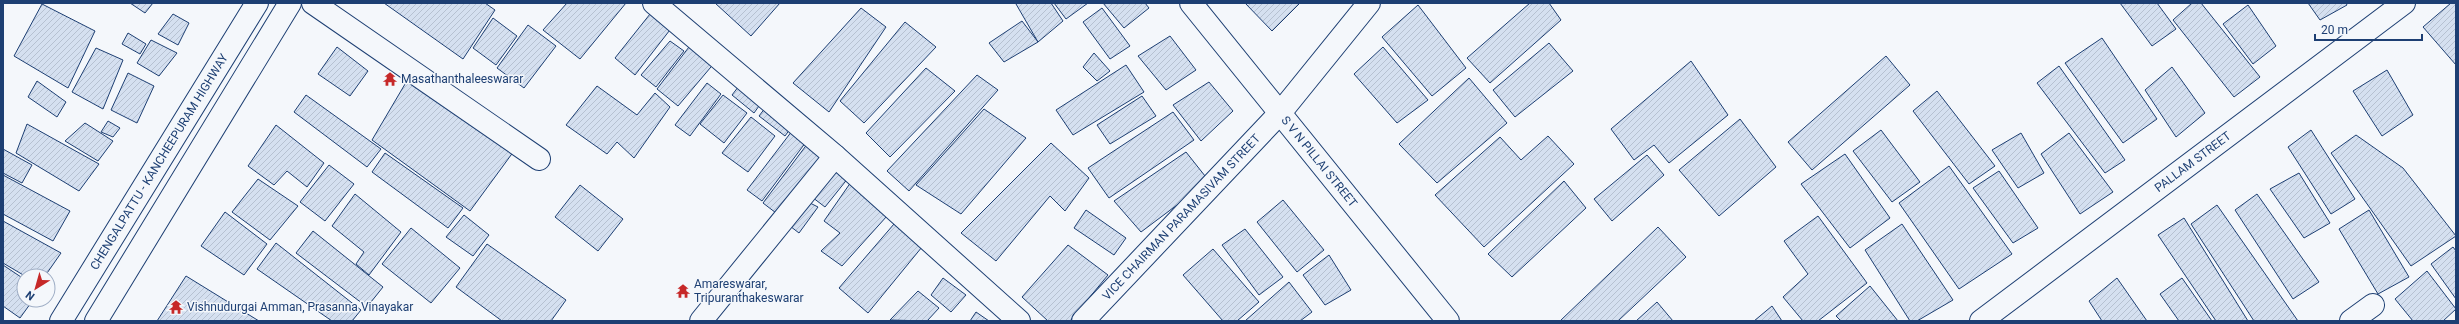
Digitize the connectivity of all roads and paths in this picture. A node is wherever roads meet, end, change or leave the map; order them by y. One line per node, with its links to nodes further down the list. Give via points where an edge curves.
1 (258, 3): 12 (main road, CHENGALPATTU - KANCHEEPURAM HIGHWAY)
2 (290, 3): 13 (main road)
3 (313, 3): 10 (main road)
4 (654, 3): 9 (main road)
5 (1191, 3): 8 (main road, S V N PILLAI STREET)
6 (1369, 3): 8 (main road, VICE CHAIRMAN PARAMASIVAM STREET)
7 (2404, 3): 18 (main road, PALLAM STREET)
8 (1280, 113): 16 (main road, VICE CHAIRMAN PARAMASIVAM STREET); 17 (main road, S V N PILLAI STREET)
9 (835, 156): 14 (main road); 15 (main road)
10 (539, 159)
11 (2373, 305): 19 (main road)
12 (61, 321)
13 (96, 321)
14 (701, 321)
15 (1019, 321)
16 (1083, 321)
17 (1448, 321)
18 (1981, 321)
19 (2351, 321)

